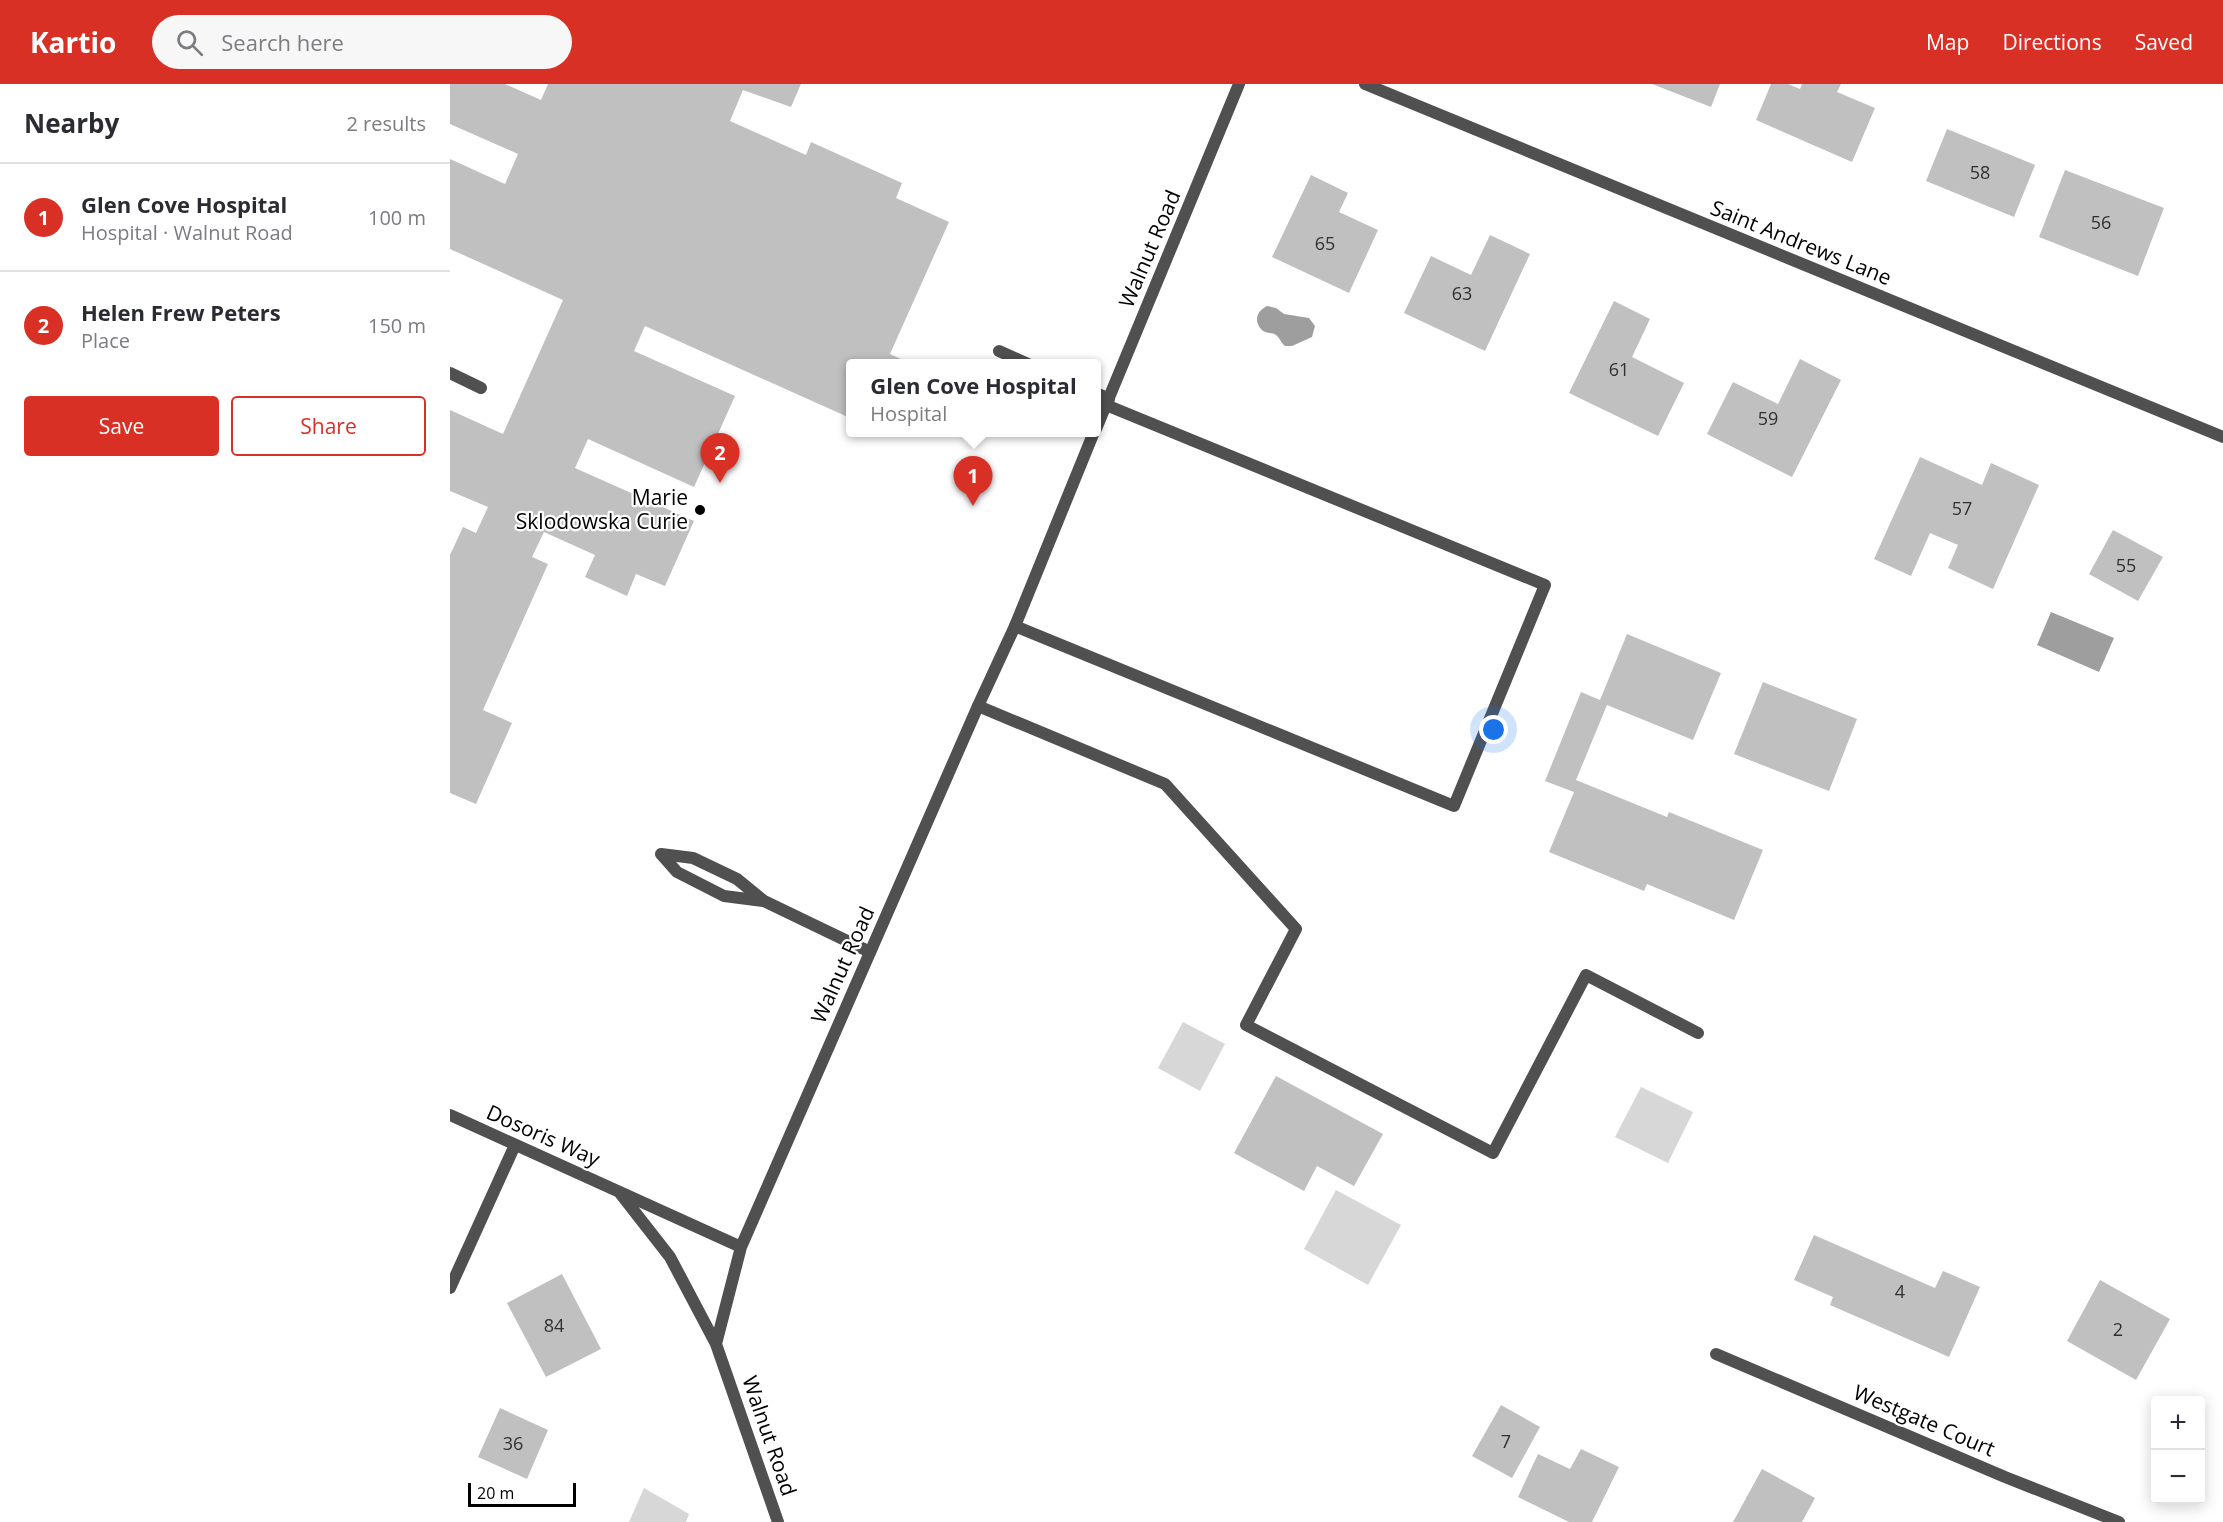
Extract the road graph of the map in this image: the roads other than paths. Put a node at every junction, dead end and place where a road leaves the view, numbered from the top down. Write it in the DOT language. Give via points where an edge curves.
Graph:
graph roads {
  1 [pos="1239,84"];
  2 [pos="1365,84"];
  3 [pos="999,351"];
  4 [pos="1018,359"];
  5 [pos="450,373"];
  6 [pos="481,388"];
  7 [pos="1101,397"];
  8 [pos="1107,402"];
  9 [pos="1101,416"];
  10 [pos="1092,437"];
  11 [pos="2223,437"];
  12 [pos="1015,626"];
  13 [pos="978,706"];
  14 [pos="764,901"];
  15 [pos="870,952"];
  16 [pos="1698,1033"];
  17 [pos="450,1114"];
  18 [pos="515,1145"];
  19 [pos="619,1192"];
  20 [pos="741,1247"];
  21 [pos="450,1288"];
  22 [pos="716,1344"];
  23 [pos="1716,1354"];
  24 [pos="778,1522"];
  25 [pos="2119,1522"];
  1 -- 8 [label="street, Walnut Road"];
  2 -- 11 [label="street, Saint Andrews Lane"];
  3 -- 4 [label="street"];
  5 -- 6 [label="street"];
  7 -- 8 [label="street"];
  8 -- 9 [label="street, Walnut Road"];
  8 -- 12 [label="street" via="1545,585 1454,806"];
  10 -- 12 [label="street, Walnut Road"];
  12 -- 13 [label="street, Walnut Road"];
  13 -- 15 [label="street, Walnut Road"];
  13 -- 16 [label="street" via="1165,784 1296,928 1245,1025 1493,1154 1586,975"];
  14 -- 14 [label="street" via="737,879 693,858 661,854 677,872 724,896"];
  14 -- 15 [label="street"];
  15 -- 20 [label="street, Walnut Road"];
  17 -- 18 [label="street, Dosoris Way"];
  18 -- 19 [label="street, Dosoris Way"];
  18 -- 21 [label="street"];
  19 -- 20 [label="street, Dosoris Way"];
  19 -- 22 [label="street, Dosoris Way" via="670,1257"];
  20 -- 22 [label="street, Walnut Road"];
  22 -- 24 [label="street, Walnut Road"];
  23 -- 25 [label="street, Westgate Court"];
}
